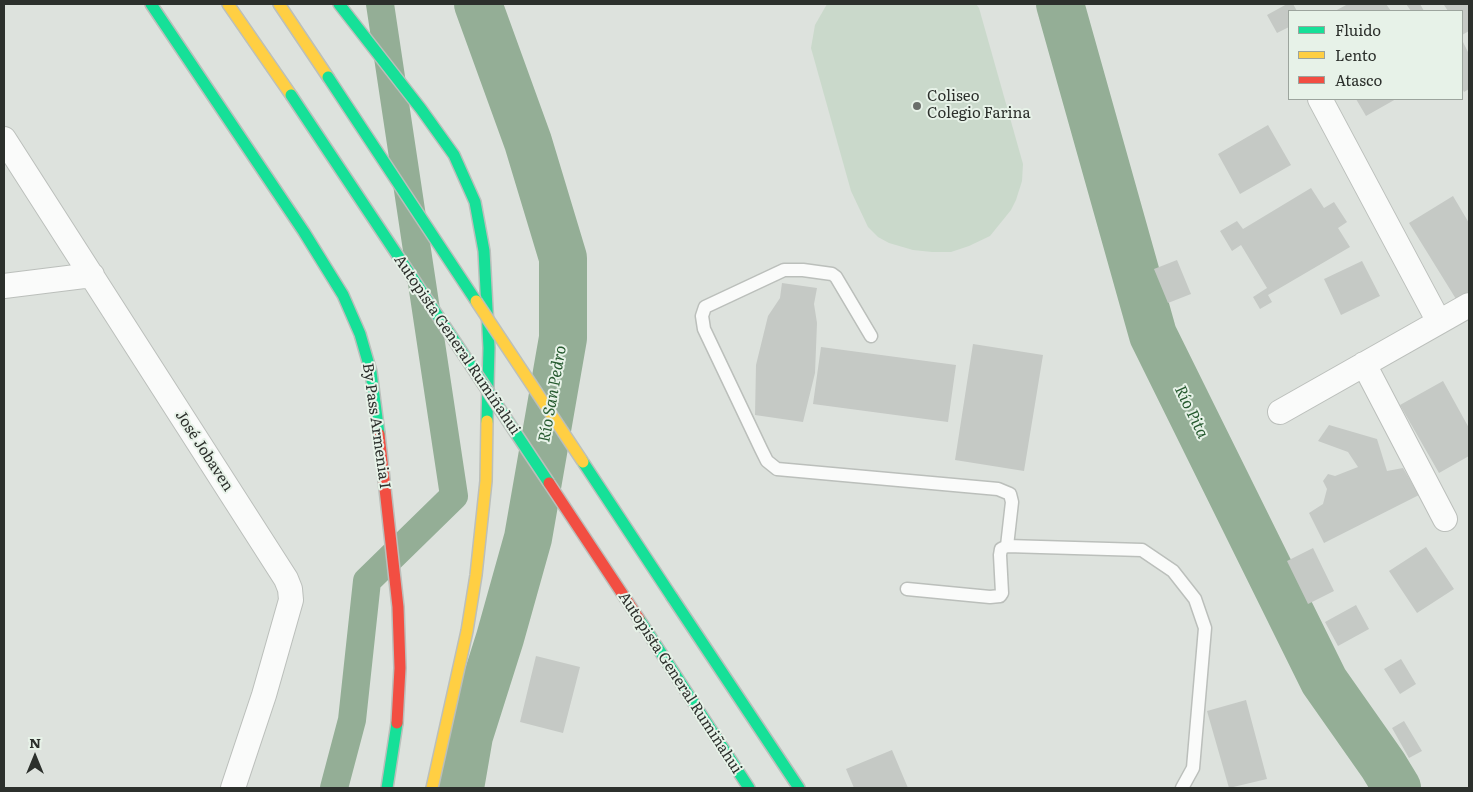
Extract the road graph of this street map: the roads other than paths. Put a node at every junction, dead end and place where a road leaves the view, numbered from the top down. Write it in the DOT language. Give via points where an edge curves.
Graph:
graph roads {
  1 [pos="150,4"];
  2 [pos="228,4"];
  3 [pos="279,4"];
  4 [pos="339,4"];
  5 [pos="1321,100"];
  6 [pos="4,139"];
  7 [pos="92,274"];
  8 [pos="4,286"];
  9 [pos="1469,305"];
  10 [pos="1440,322"];
  11 [pos="872,336"];
  12 [pos="1364,364"];
  13 [pos="1280,412"];
  14 [pos="1445,519"];
  15 [pos="1007,546"];
  16 [pos="907,589"];
  17 [pos="233,788"];
  18 [pos="387,788"];
  19 [pos="432,788"];
  20 [pos="749,788"];
  21 [pos="799,788"];
  22 [pos="1182,788"];
  1 -- 18 [label="main road, By Pass Armenia I" via="304,232 343,295 360,334 371,372 398,607 400,668 397,720"];
  2 -- 20 [label="main road, Autopista General Rumiñahui, bridge"];
  3 -- 21 [label="main road, bridge"];
  4 -- 19 [label="main road" via="454,156 475,202 484,251 489,348 486,482 467,631"];
  5 -- 10 [label="street"];
  6 -- 7 [label="street, José Jobaven"];
  7 -- 8 [label="street"];
  7 -- 17 [label="street, José Jobaven" via="290,589 291,600"];
  9 -- 10 [label="street"];
  10 -- 12 [label="street"];
  11 -- 15 [label="lane" via="836,277 803,270 784,270 705,307 702,316 704,329 761,449 767,461 777,469 998,489 1010,494 1012,502"];
  12 -- 13 [label="street"];
  12 -- 14 [label="street"];
  15 -- 16 [label="lane" via="1001,549 1000,555 1000,596"];
  15 -- 22 [label="lane" via="1142,550 1173,571 1195,599 1205,628 1193,768"];
}
